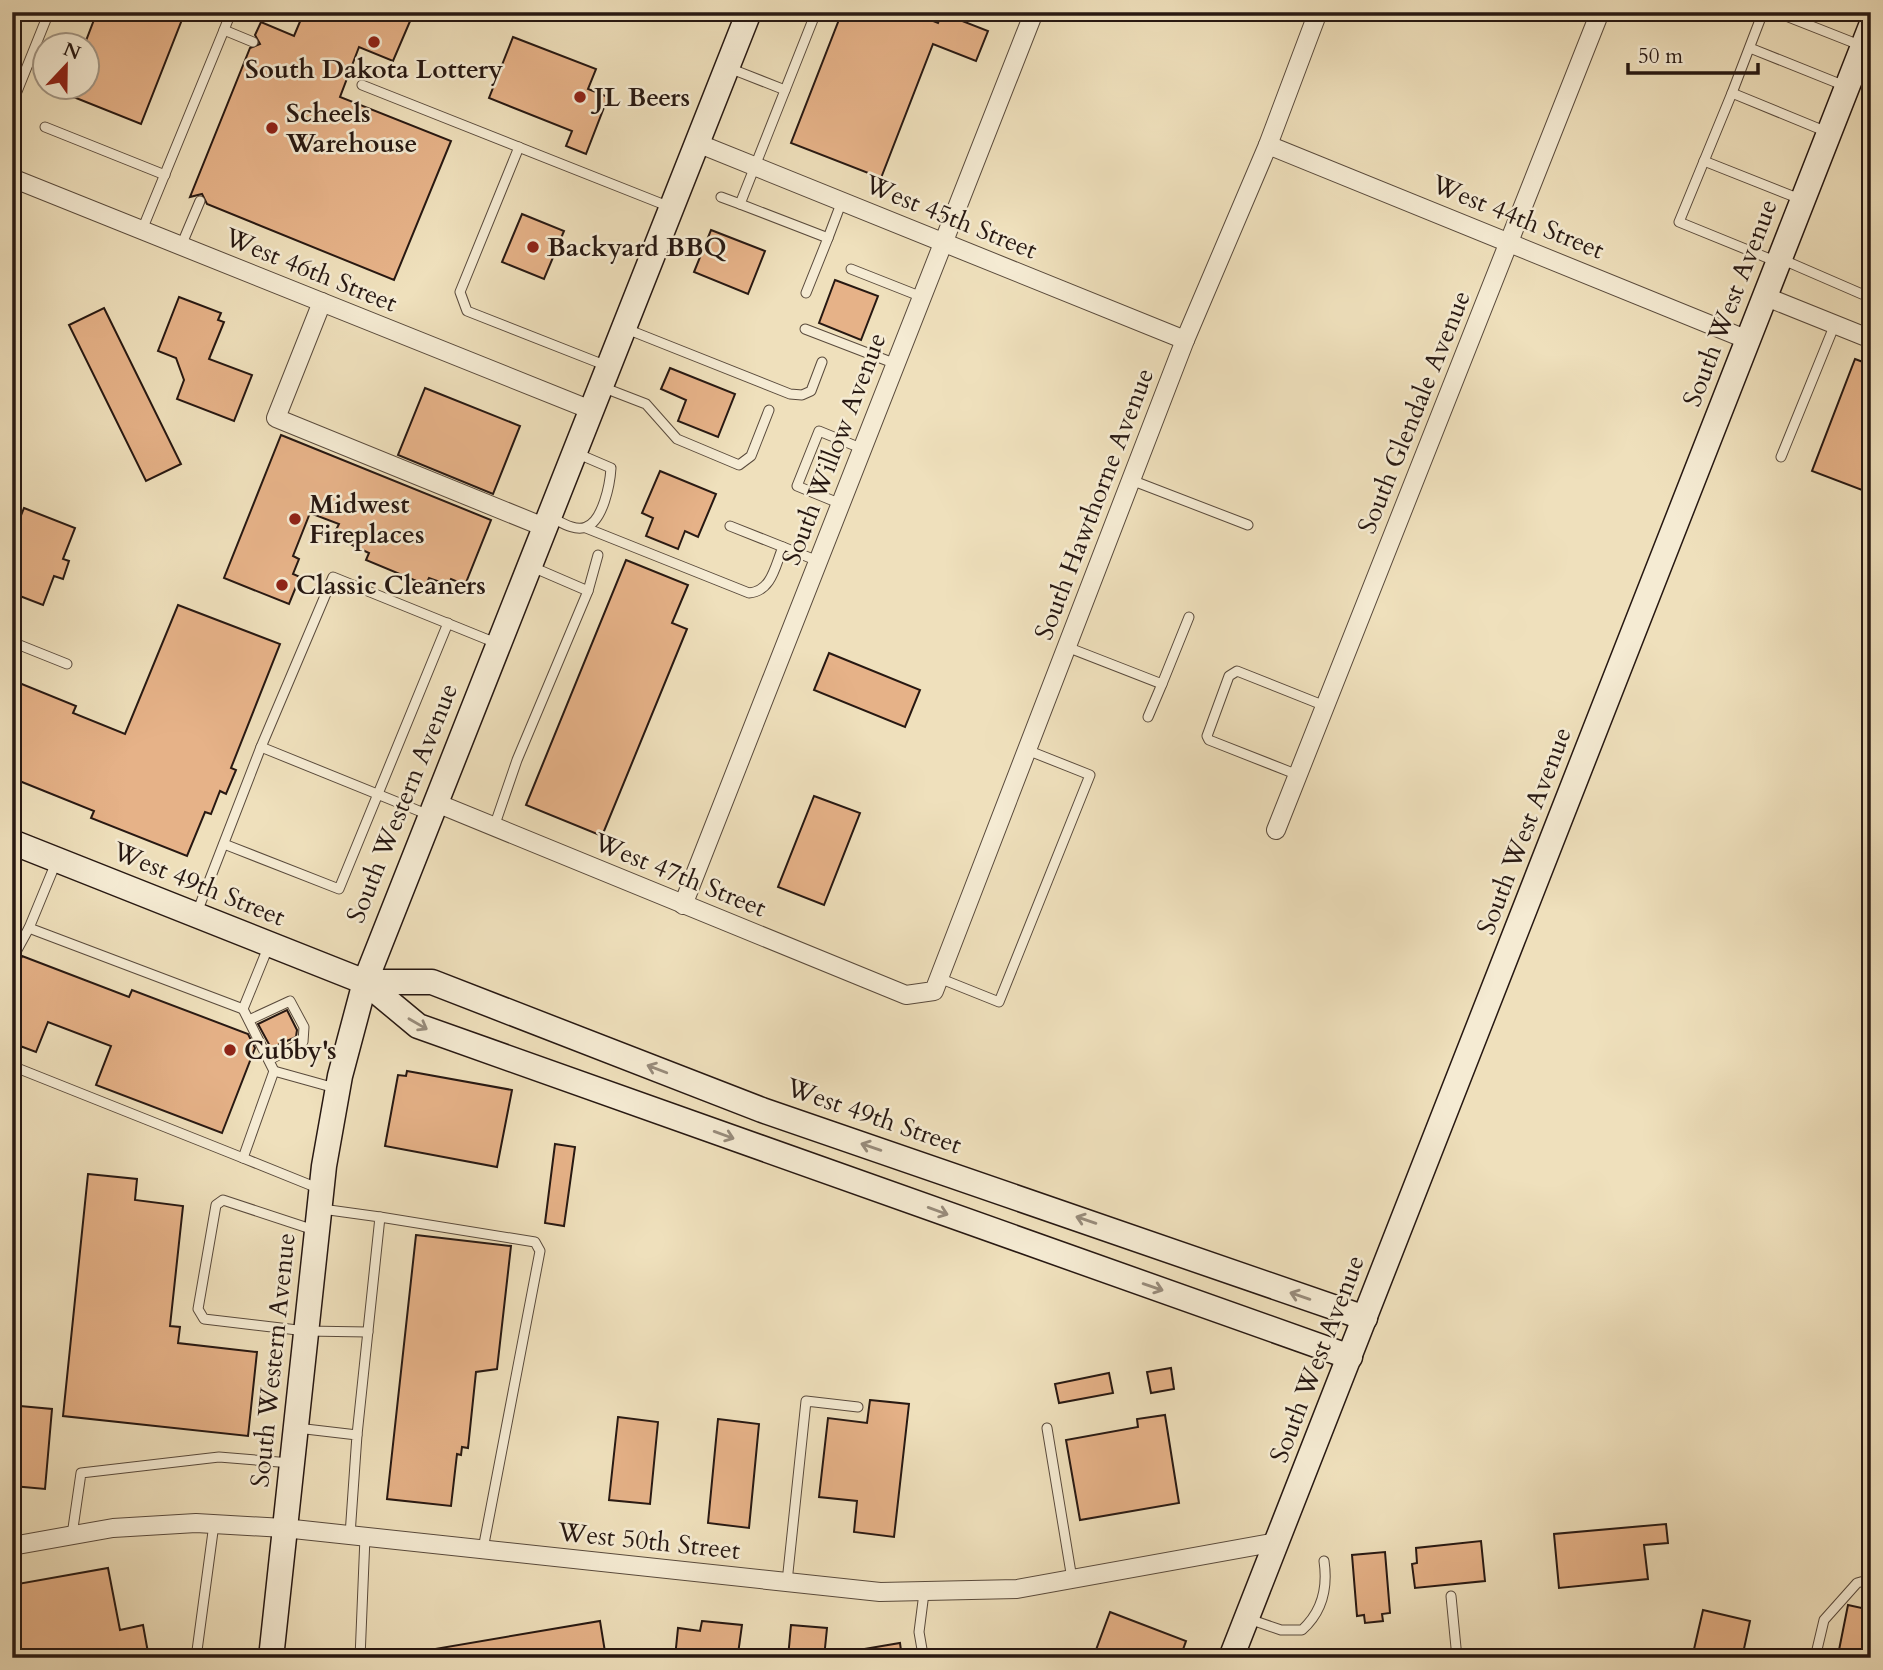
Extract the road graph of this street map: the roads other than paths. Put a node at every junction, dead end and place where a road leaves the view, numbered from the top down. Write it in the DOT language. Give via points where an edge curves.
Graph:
graph roads {
  1 [pos="48,12"];
  2 [pos="231,12"];
  3 [pos="749,12"];
  4 [pos="816,12"];
  5 [pos="1034,12"];
  6 [pos="1318,12"];
  7 [pos="1600,12"];
  8 [pos="1763,12"];
  9 [pos="1776,12"];
  10 [pos="224,30"];
  11 [pos="1867,36"];
  12 [pos="253,42"];
  13 [pos="1749,48"];
  14 [pos="727,67"];
  15 [pos="362,85"];
  16 [pos="1847,87"];
  17 [pos="785,90"];
  18 [pos="1732,93"];
  19 [pos="12,104"];
  20 [pos="45,127"];
  21 [pos="1829,133"];
  22 [pos="697,143"];
  23 [pos="1268,145"];
  24 [pos="519,147"];
  25 [pos="1704,161"];
  26 [pos="755,166"];
  27 [pos="165,175"];
  28 [pos="12,178"];
  29 [pos="721,197"];
  30 [pos="1802,200"];
  31 [pos="200,201"];
  32 [pos="842,201"];
  33 [pos="740,204"];
  34 [pos="670,207"];
  35 [pos="142,230"];
  36 [pos="828,238"];
  37 [pos="944,242"];
  38 [pos="1509,242"];
  39 [pos="181,246"];
  40 [pos="1779,260"];
  41 [pos="851,269"];
  42 [pos="806,293"];
  43 [pos="1764,296"];
  44 [pos="922,297"];
  45 [pos="1871,298"];
  46 [pos="322,302"];
  47 [pos="1835,324"];
  48 [pos="623,328"];
  49 [pos="805,330"];
  50 [pos="1871,339"];
  51 [pos="1185,340"];
  52 [pos="1748,340"];
  53 [pos="822,362"];
  54 [pos="896,364"];
  55 [pos="604,376"];
  56 [pos="591,410"];
  57 [pos="769,410"];
  58 [pos="863,449"];
  59 [pos="574,452"];
  60 [pos="1781,457"];
  61 [pos="1131,480"];
  62 [pos="841,504"];
  63 [pos="546,522"];
  64 [pos="1248,525"];
  65 [pos="730,526"];
  66 [pos="586,527"];
  67 [pos="783,547"];
  68 [pos="598,555"];
  69 [pos="818,561"];
  70 [pos="529,566"];
  71 [pos="588,591"];
  72 [pos="1189,617"];
  73 [pos="448,623"];
  74 [pos="12,642"];
  75 [pos="498,644"];
  76 [pos="1067,647"];
  77 [pos="67,664"];
  78 [pos="1162,684"];
  79 [pos="1325,706"];
  80 [pos="1148,717"];
  81 [pos="261,747"];
  82 [pos="1027,750"];
  83 [pos="1298,775"];
  84 [pos="377,793"];
  85 [pos="432,809"];
  86 [pos="494,827"];
  87 [pos="1276,830"];
  88 [pos="12,842"];
  89 [pos="224,844"];
  90 [pos="57,860"];
  91 [pos="683,905"];
  92 [pos="196,915"];
  93 [pos="29,928"];
  94 [pos="269,944"];
  95 [pos="12,959"];
  96 [pos="939,978"];
  97 [pos="365,982"];
  98 [pos="243,1009"];
  99 [pos="249,1020"];
  100 [pos="269,1060"];
  101 [pos="12,1066"];
  102 [pos="274,1071"];
  103 [pos="338,1089"];
  104 [pos="243,1158"];
  105 [pos="319,1209"];
  106 [pos="380,1217"];
  107 [pos="1365,1318"];
  108 [pos="306,1331"];
  109 [pos="368,1332"];
  110 [pos="1350,1357"];
  111 [pos="858,1407"];
  112 [pos="295,1428"];
  113 [pos="1046,1428"];
  114 [pos="357,1435"];
  115 [pos="291,1463"];
  116 [pos="214,1524"];
  117 [pos="284,1528"];
  118 [pos="72,1535"];
  119 [pos="358,1536"];
  120 [pos="1277,1542"];
  121 [pos="12,1546"];
  122 [pos="483,1549"];
  123 [pos="1324,1561"];
  124 [pos="1072,1579"];
  125 [pos="1871,1579"];
  126 [pos="787,1582"];
  127 [pos="924,1592"];
  128 [pos="1451,1596"];
  129 [pos="1247,1619"];
  130 [pos="196,1658"];
  131 [pos="271,1658"];
  132 [pos="360,1658"];
  133 [pos="988,1658"];
  134 [pos="1231,1658"];
  135 [pos="1457,1658"];
  136 [pos="1815,1658"];
  1 -- 19 [label="lane"];
  2 -- 10 [label="lane"];
  3 -- 14 [label="street, South Western Avenue"];
  4 -- 17 [label="lane"];
  5 -- 37 [label="street, South Willow Avenue"];
  6 -- 23 [label="street, South Hawthorne Avenue"];
  7 -- 38 [label="street, South Glendale Avenue"];
  8 -- 13 [label="lane"];
  9 -- 11 [label="lane"];
  10 -- 12 [label="lane"];
  10 -- 27 [label="lane"];
  11 -- 16 [label="street, South West Avenue"];
  13 -- 16 [label="lane"];
  13 -- 18 [label="lane"];
  14 -- 17 [label="lane"];
  14 -- 22 [label="street, South Western Avenue"];
  15 -- 24 [label="lane"];
  16 -- 21 [label="street, South West Avenue"];
  17 -- 26 [label="lane"];
  18 -- 21 [label="lane"];
  18 -- 25 [label="lane"];
  20 -- 27 [label="lane"];
  21 -- 30 [label="street, South West Avenue"];
  22 -- 26 [label="street, West 45th Street"];
  22 -- 34 [label="street, South Western Avenue"];
  23 -- 38 [label="street, West 44th Street"];
  23 -- 51 [label="street, South Hawthorne Avenue"];
  24 -- 34 [label="lane"];
  24 -- 55 [label="lane" via="460,292 461,302 467,311"];
  25 -- 30 [label="lane"];
  25 -- 40 [label="lane" via="1679,222"];
  26 -- 32 [label="street, West 45th Street"];
  26 -- 33 [label="lane"];
  27 -- 35 [label="lane"];
  28 -- 35 [label="street, West 46th Street"];
  29 -- 33 [label="lane"];
  30 -- 40 [label="street, South West Avenue"];
  31 -- 39 [label="lane"];
  32 -- 36 [label="lane"];
  32 -- 37 [label="street, West 45th Street"];
  33 -- 36 [label="lane"];
  34 -- 48 [label="street, South Western Avenue"];
  35 -- 39 [label="street, West 46th Street"];
  36 -- 42 [label="lane"];
  37 -- 44 [label="street, South Willow Avenue"];
  37 -- 51 [label="street, West 45th Street"];
  38 -- 52 [label="street, West 44th Street"];
  38 -- 79 [label="street, South Glendale Avenue"];
  39 -- 46 [label="street, West 46th Street"];
  40 -- 43 [label="street, South West Avenue"];
  40 -- 45 [label="lane"];
  41 -- 44 [label="lane"];
  43 -- 47 [label="street"];
  43 -- 52 [label="street, South West Avenue"];
  44 -- 54 [label="street, South Willow Avenue"];
  46 -- 56 [label="street, West 46th Street"];
  46 -- 63 [label="street" via="276,418"];
  47 -- 50 [label="street"];
  47 -- 60 [label="lane"];
  48 -- 53 [label="lane" via="790,394 811,391"];
  48 -- 55 [label="street, South Western Avenue"];
  49 -- 54 [label="lane"];
  51 -- 61 [label="street, South Hawthorne Avenue"];
  52 -- 107 [label="street, South West Avenue"];
  54 -- 58 [label="street, South Willow Avenue"];
  55 -- 56 [label="street, South Western Avenue"];
  55 -- 57 [label="lane" via="646,404 677,439 739,464 751,456"];
  56 -- 59 [label="street, South Western Avenue"];
  58 -- 62 [label="street, South Willow Avenue"];
  58 -- 62 [label="lane" via="819,431 797,486"];
  59 -- 63 [label="street, South Western Avenue"];
  59 -- 66 [label="lane" via="611,468 595,520"];
  61 -- 64 [label="lane"];
  61 -- 76 [label="street, South Hawthorne Avenue"];
  62 -- 69 [label="street, South Willow Avenue"];
  63 -- 66 [label="lane"];
  63 -- 70 [label="street, South Western Avenue"];
  65 -- 67 [label="lane"];
  66 -- 67 [label="lane" via="749,593 760,592 767,585"];
  67 -- 69 [label="lane"];
  68 -- 71 [label="lane"];
  69 -- 91 [label="street, South Willow Avenue"];
  70 -- 71 [label="lane"];
  70 -- 75 [label="street, South Western Avenue"];
  71 -- 86 [label="lane"];
  72 -- 78 [label="lane"];
  73 -- 75 [label="lane"];
  73 -- 81 [label="lane" via="333,577"];
  73 -- 84 [label="lane"];
  74 -- 77 [label="lane"];
  75 -- 85 [label="street, South Western Avenue"];
  76 -- 78 [label="lane"];
  76 -- 82 [label="street, South Hawthorne Avenue"];
  78 -- 80 [label="lane"];
  79 -- 83 [label="street, South Glendale Avenue"];
  79 -- 83 [label="lane" via="1237,671 1229,676 1209,740"];
  81 -- 84 [label="lane"];
  81 -- 89 [label="lane"];
  82 -- 96 [label="street, South Hawthorne Avenue"];
  82 -- 96 [label="lane" via="1090,775 999,1002"];
  83 -- 87 [label="street, South Glendale Avenue"];
  84 -- 85 [label="lane"];
  84 -- 89 [label="lane" via="339,889"];
  85 -- 86 [label="street, West 47th Street"];
  85 -- 97 [label="street, South Western Avenue"];
  86 -- 91 [label="street, West 47th Street"];
  88 -- 90 [label="street, West 49th Street"];
  89 -- 92 [label="lane"];
  90 -- 92 [label="street, West 49th Street"];
  90 -- 93 [label="lane"];
  91 -- 96 [label="street, West 47th Street" via="906,995 934,991"];
  92 -- 94 [label="street, West 49th Street"];
  93 -- 95 [label="lane"];
  93 -- 98 [label="lane"];
  94 -- 97 [label="street, West 49th Street"];
  94 -- 98 [label="lane"];
  97 -- 103 [label="street, South Western Avenue"];
  107 -- 97 [label="street, West 49th Street, one-way" via="762,1110 432,982"];
  97 -- 110 [label="street, West 49th Street, one-way" via="418,1026"];
  98 -- 99 [label="lane"];
  99 -- 100 [label="lane"];
  99 -- 100 [label="lane" via="290,1001 303,1027 303,1042 288,1045"];
  100 -- 102 [label="lane"];
  101 -- 104 [label="lane"];
  102 -- 103 [label="lane"];
  102 -- 104 [label="lane"];
  103 -- 105 [label="street, South Western Avenue"];
  104 -- 105 [label="lane"];
  105 -- 106 [label="lane"];
  105 -- 108 [label="street, South Western Avenue"];
  105 -- 108 [label="lane" via="223,1200 216,1205 198,1309 204,1319"];
  106 -- 109 [label="lane"];
  106 -- 122 [label="lane" via="535,1242 540,1251"];
  107 -- 110 [label="street, South West Avenue"];
  108 -- 109 [label="lane"];
  108 -- 112 [label="street, South Western Avenue"];
  109 -- 114 [label="lane"];
  110 -- 120 [label="street, South West Avenue"];
  111 -- 126 [label="lane" via="806,1401"];
  112 -- 114 [label="lane"];
  112 -- 115 [label="street, South Western Avenue"];
  113 -- 124 [label="lane"];
  114 -- 119 [label="lane"];
  115 -- 117 [label="street, South Western Avenue"];
  115 -- 118 [label="lane" via="219,1457 81,1473"];
  116 -- 117 [label="street, West 50th Street"];
  116 -- 118 [label="street, West 50th Street" via="113,1528"];
  116 -- 130 [label="lane"];
  117 -- 119 [label="street, West 50th Street"];
  117 -- 131 [label="street, South Western Avenue"];
  118 -- 121 [label="street, West 50th Street"];
  119 -- 122 [label="street, West 50th Street"];
  119 -- 132 [label="lane"];
  120 -- 124 [label="street, West 50th Street"];
  120 -- 129 [label="street, South West Avenue"];
  122 -- 126 [label="street, West 50th Street"];
  123 -- 129 [label="lane" via="1326,1576 1318,1616 1302,1630 1282,1630"];
  124 -- 127 [label="street, West 50th Street" via="1017,1590"];
  125 -- 136 [label="lane" via="1857,1583 1824,1620"];
  126 -- 127 [label="street, West 50th Street"];
  127 -- 133 [label="lane" via="919,1632 923,1655"];
  128 -- 135 [label="lane"];
  129 -- 134 [label="street, South West Avenue"];
}
